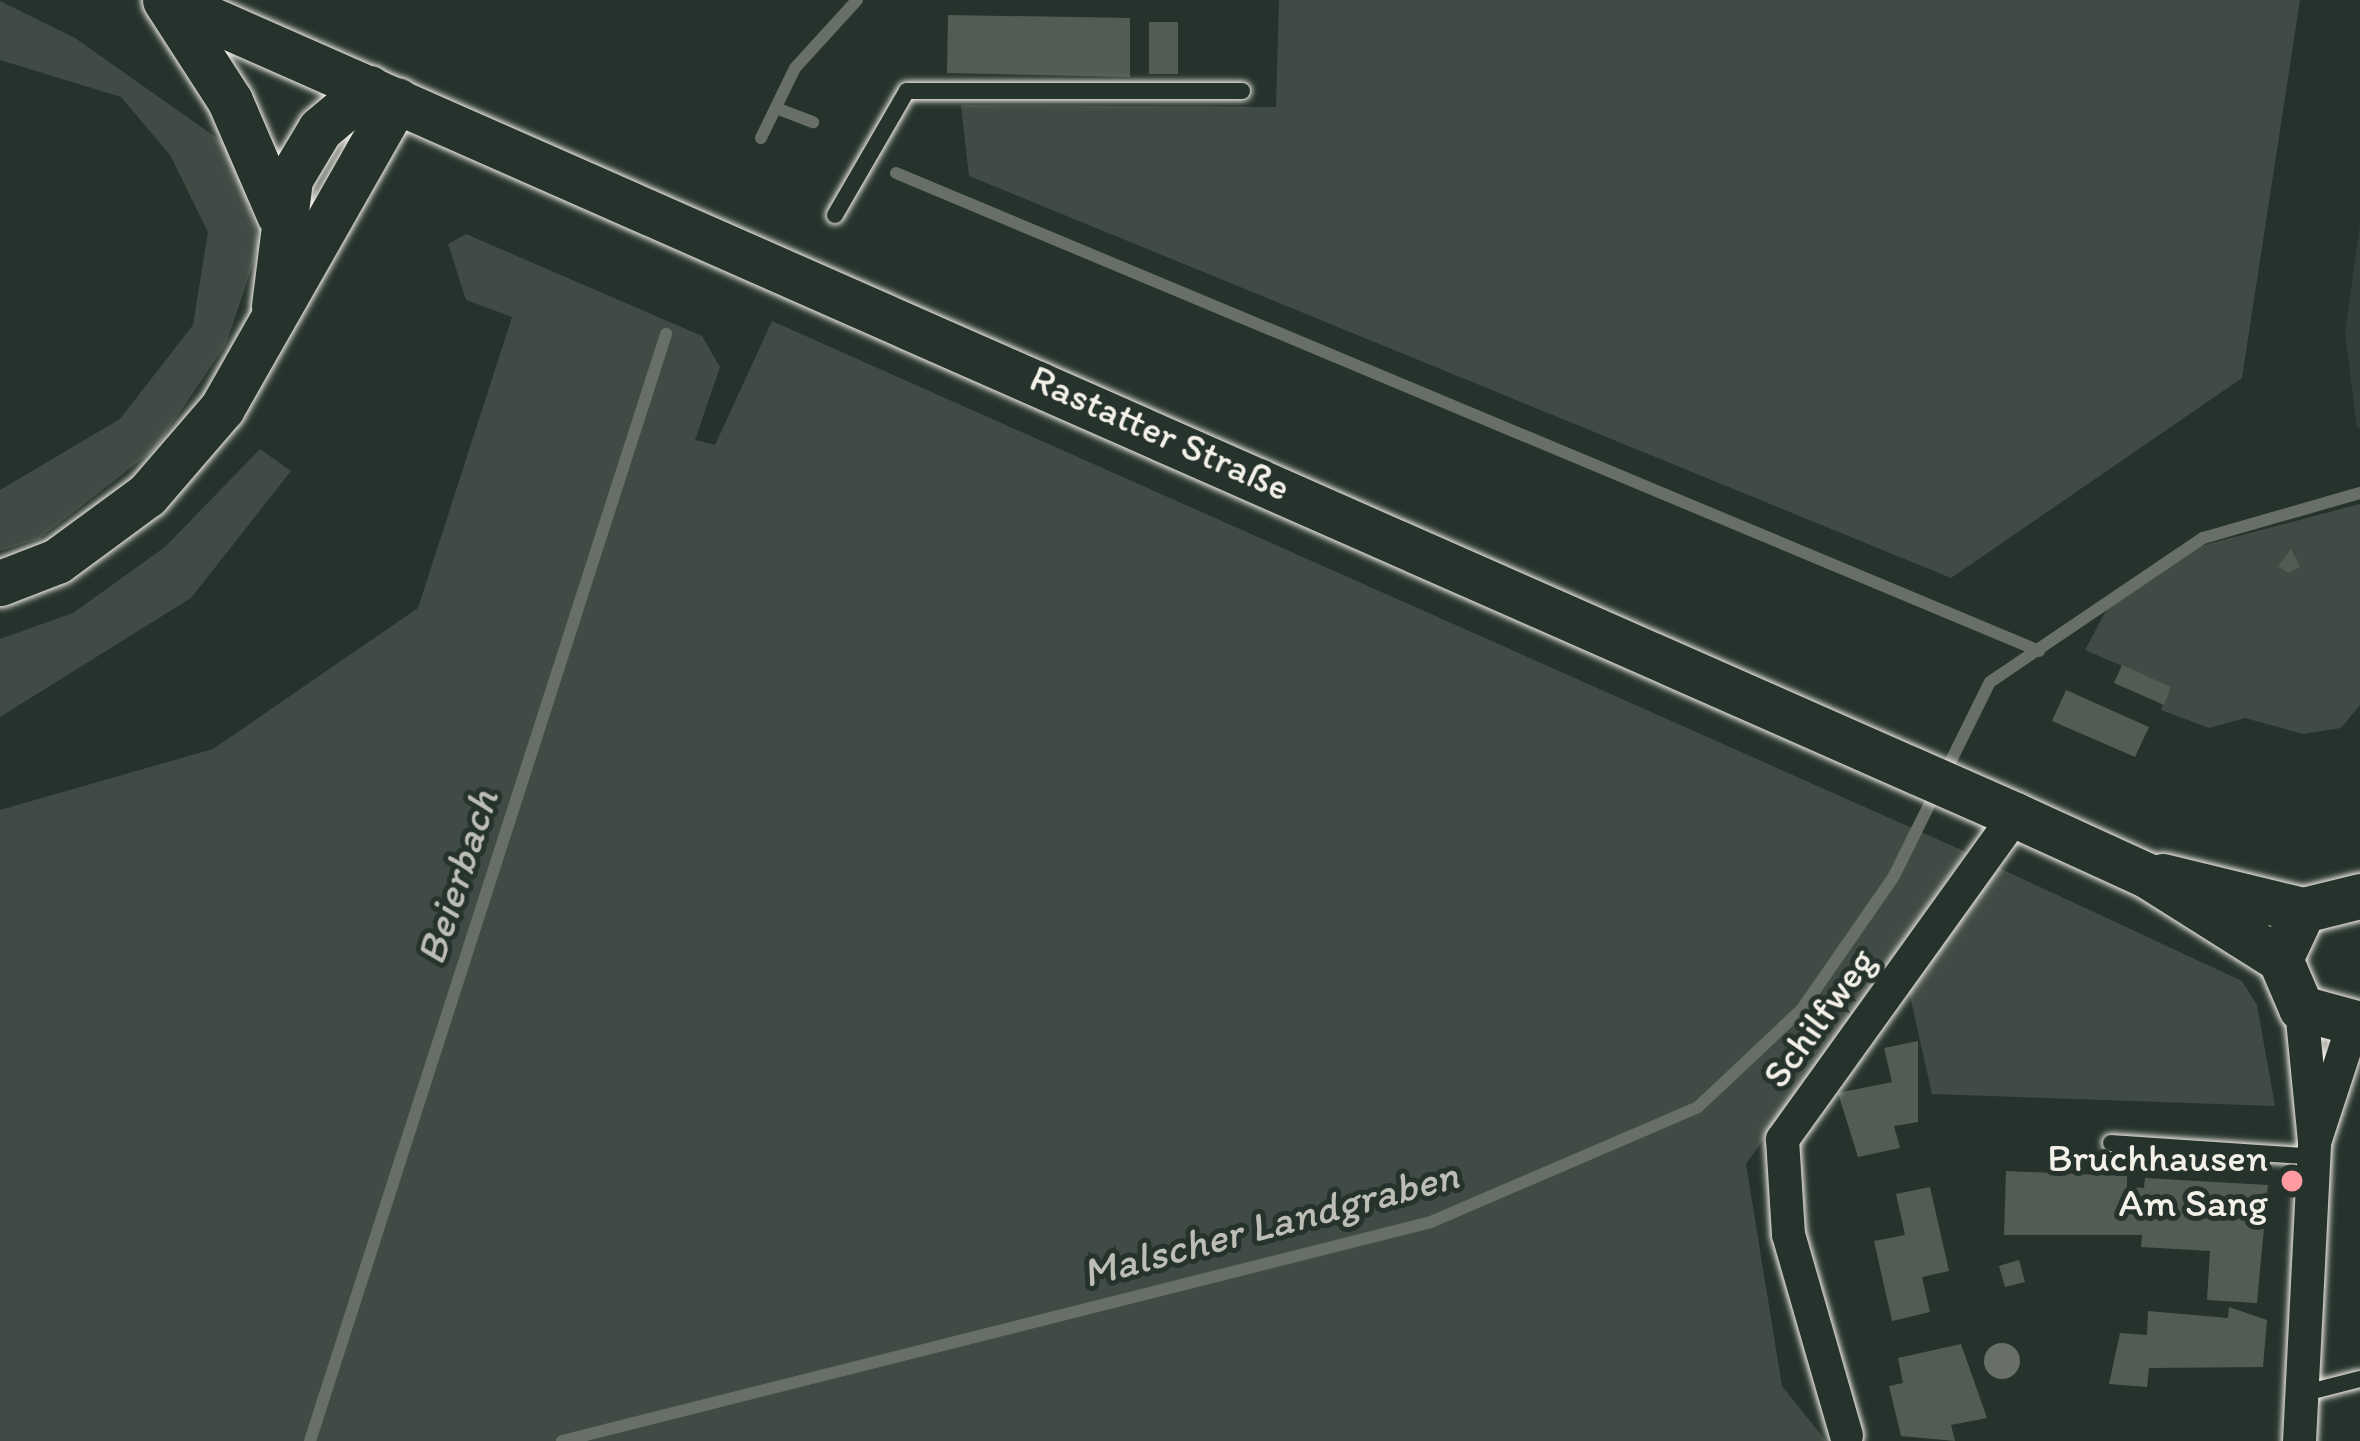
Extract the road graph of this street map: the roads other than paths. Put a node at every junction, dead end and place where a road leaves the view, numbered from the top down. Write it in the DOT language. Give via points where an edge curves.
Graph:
graph roads {
  1 [pos="166,0"];
  2 [pos="1242,91"];
  3 [pos="383,94"];
  4 [pos="279,214"];
  5 [pos="836,215"];
  6 [pos="273,315"];
  7 [pos="0,583"];
  8 [pos="2015,815"];
  9 [pos="2148,876"];
  10 [pos="2359,893"];
  11 [pos="2303,910"];
  12 [pos="2280,959"];
  13 [pos="2301,1009"];
  14 [pos="2356,1025"];
  15 [pos="2111,1143"];
  16 [pos="2314,1149"];
  17 [pos="2360,1379"];
  18 [pos="2301,1394"];
  19 [pos="1846,1436"];
  20 [pos="2299,1441"];
  1 -- 3 [label="street, Rastatter Straße"];
  1 -- 4 [label="street" via="230,101"];
  2 -- 5 [label="lane" via="907,91"];
  3 -- 4 [label="street" via="320,129"];
  3 -- 6 [label="street"];
  3 -- 8 [label="street, Rastatter Straße"];
  4 -- 6 [label="street"];
  6 -- 7 [label="street" via="222,408 147,495 58,561"];
  8 -- 9 [label="street, Rastatter Straße"];
  8 -- 19 [label="street, Schilfweg" via="1783,1139 1788,1234"];
  9 -- 11 [label="street, Rastatter Straße"];
  9 -- 12 [label="street, Rastatter Straße"];
  10 -- 11 [label="street"];
  11 -- 12 [label="street"];
  12 -- 13 [label="street"];
  13 -- 14 [label="street"];
  13 -- 16 [label="street"];
  14 -- 16 [label="street"];
  15 -- 16 [label="lane"];
  16 -- 18 [label="street"];
  17 -- 18 [label="lane"];
  18 -- 20 [label="street"];
}
